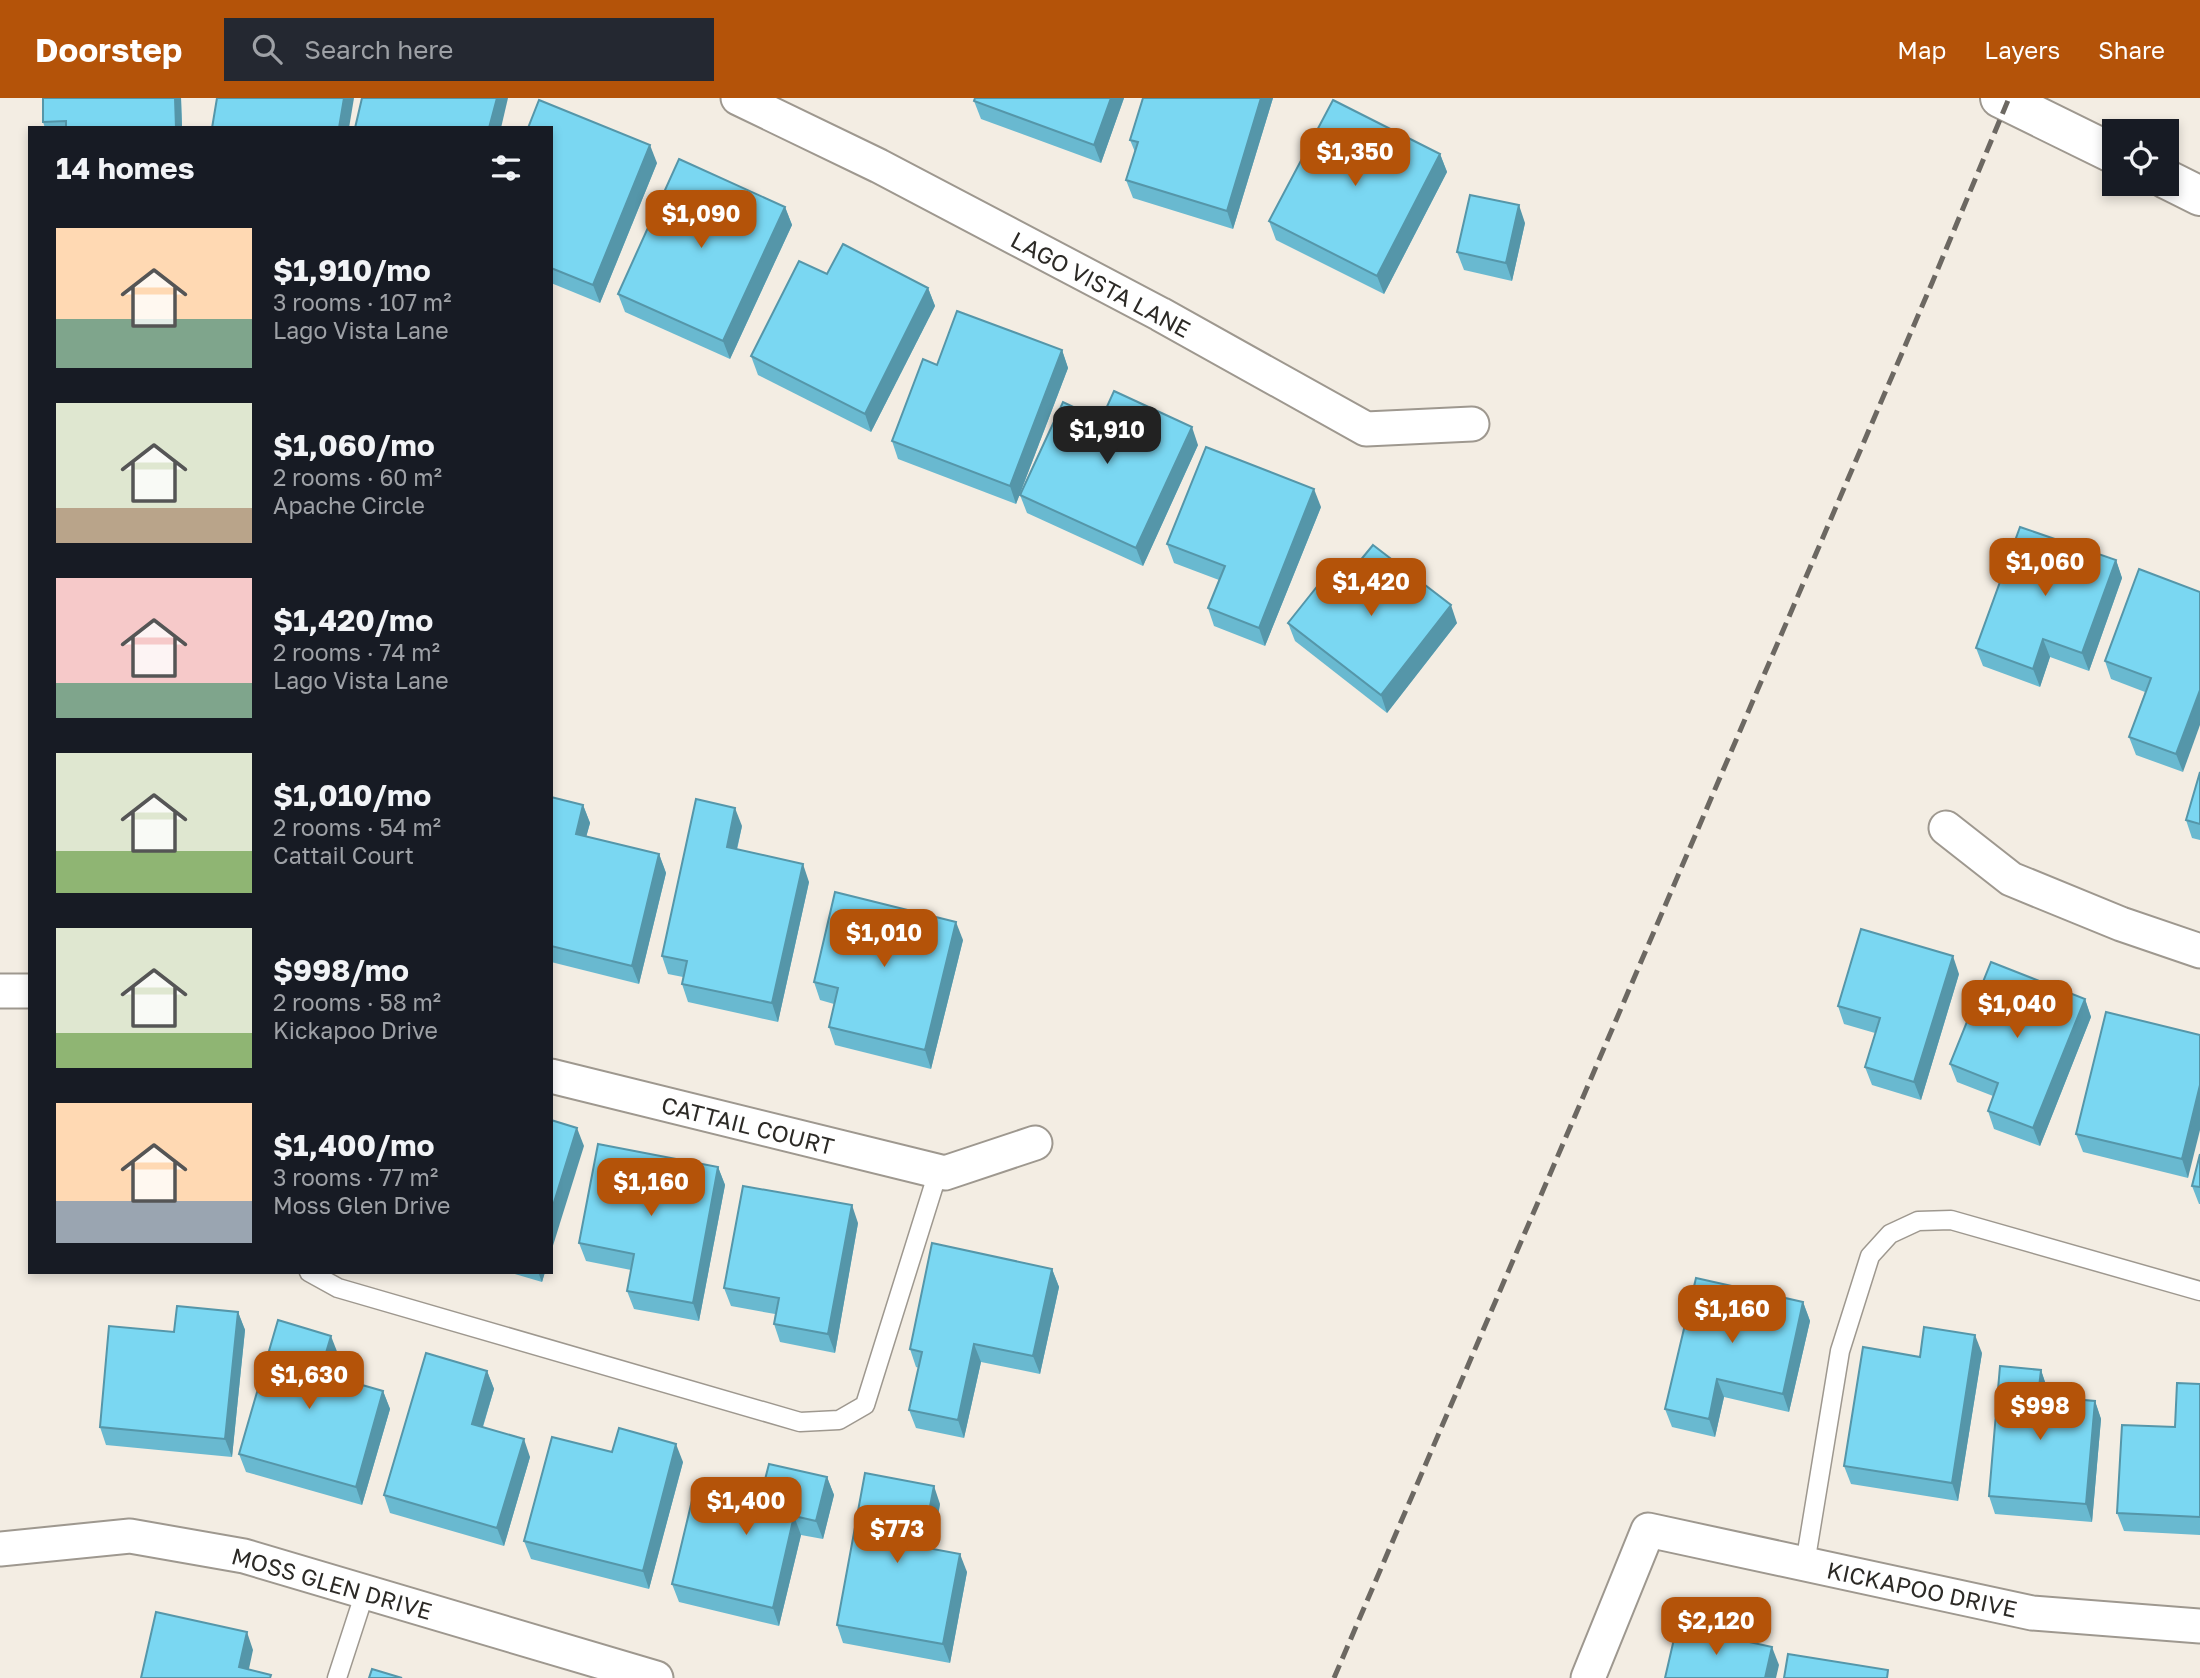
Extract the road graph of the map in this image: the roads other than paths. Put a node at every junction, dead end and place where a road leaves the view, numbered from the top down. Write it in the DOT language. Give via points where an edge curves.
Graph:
graph roads {
  1 [pos="738,98"];
  2 [pos="2000,98"];
  3 [pos="2102,148"];
  4 [pos="2179,186"];
  5 [pos="2200,196"];
  6 [pos="1472,424"];
  7 [pos="1945,828"];
  8 [pos="2200,951"];
  9 [pos="0,990"];
  10 [pos="28,990"];
  11 [pos="553,1076"];
  12 [pos="1035,1143"];
  13 [pos="942,1172"];
  14 [pos="313,1274"];
  15 [pos="2200,1291"];
  16 [pos="0,1549"];
  17 [pos="1805,1564"];
  18 [pos="365,1592"];
  19 [pos="2200,1626"];
  20 [pos="337,1678"];
  21 [pos="656,1678"];
  22 [pos="1588,1678"];
  1 -- 6 [label="street, LAGO VISTA LANE" via="1111,288 1366,429"];
  2 -- 3 [label="main road"];
  4 -- 5 [label="main road"];
  7 -- 8 [label="street" via="2011,879"];
  9 -- 10 [label="street"];
  11 -- 13 [label="street, CATTAIL COURT"];
  12 -- 13 [label="street"];
  13 -- 14 [label="lane" via="865,1405 839,1420 800,1422 338,1288"];
  15 -- 17 [label="lane" via="1951,1220 1918,1221 1890,1234 1870,1256 1840,1352"];
  16 -- 18 [label="street, MOSS GLEN DRIVE" via="131,1536 244,1556"];
  17 -- 19 [label="street, KICKAPOO DRIVE" via="2032,1613"];
  17 -- 22 [label="street, KICKAPOO DRIVE" via="1647,1530"];
  18 -- 20 [label="lane"];
  18 -- 21 [label="street, MOSS GLEN DRIVE"];
}
